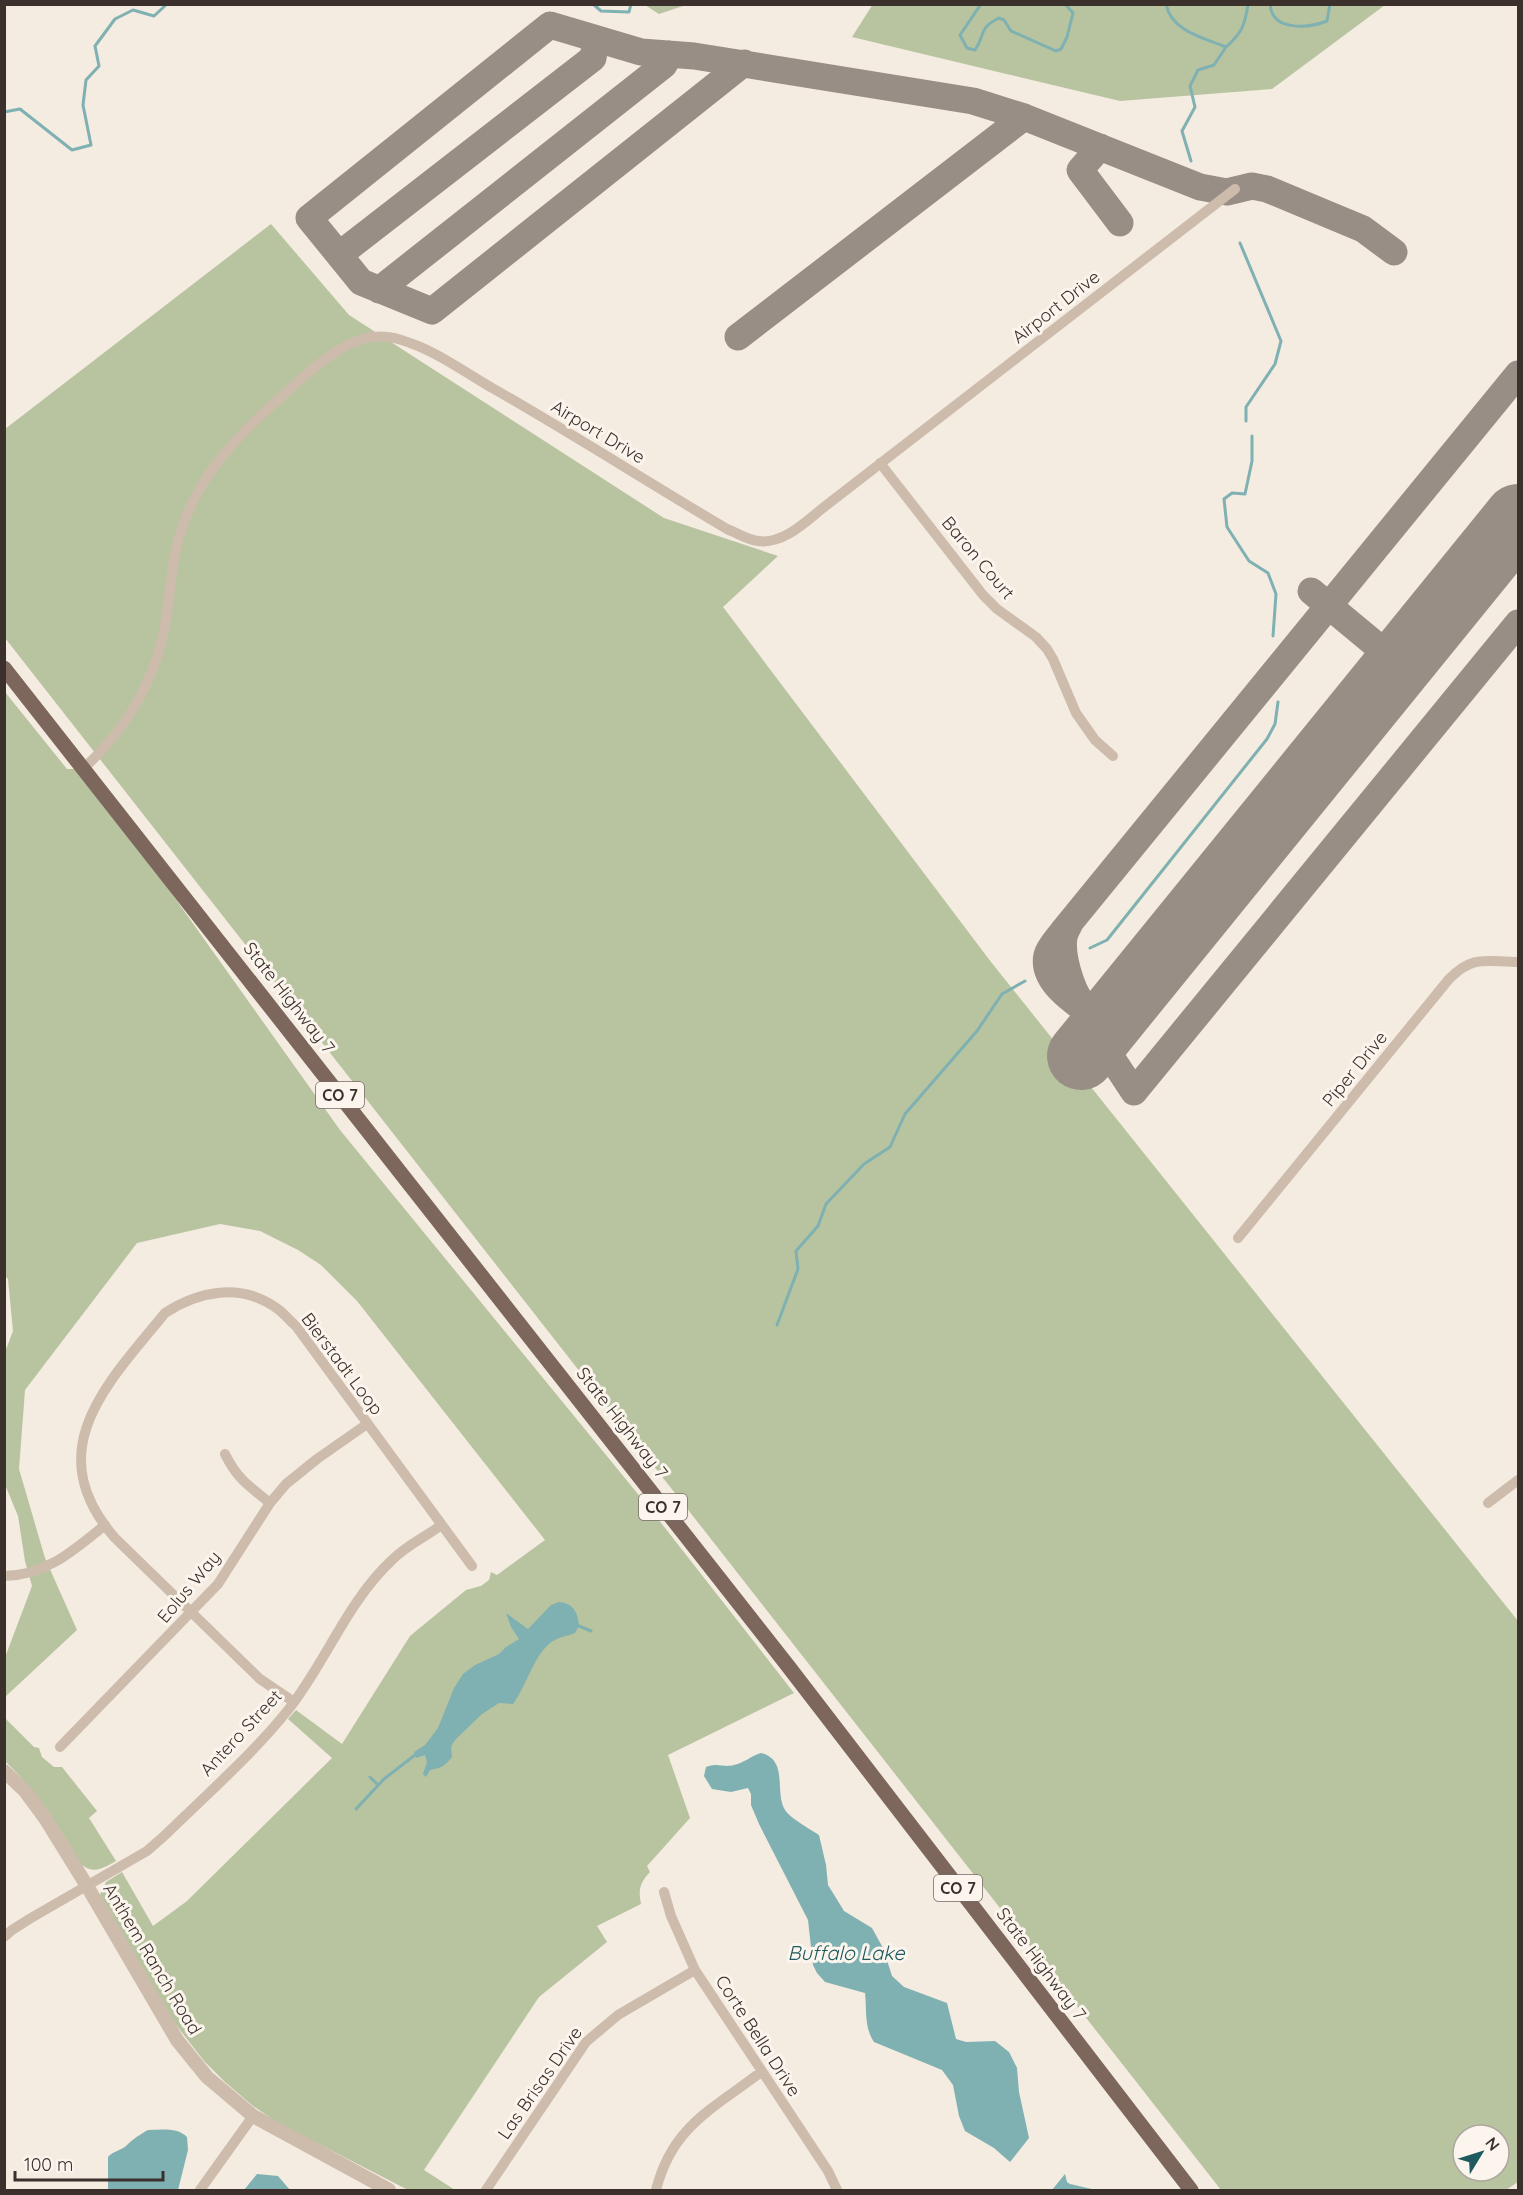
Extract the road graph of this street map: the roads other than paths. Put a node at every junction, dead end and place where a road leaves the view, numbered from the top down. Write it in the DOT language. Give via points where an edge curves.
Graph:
graph roads {
  1 [pos="1234,189"];
  2 [pos="880,463"];
  3 [pos="4,668"];
  4 [pos="1113,756"];
  5 [pos="83,769"];
  6 [pos="1518,962"];
  7 [pos="1238,1238"];
  8 [pos="367,1424"];
  9 [pos="225,1454"];
  10 [pos="1518,1480"];
  11 [pos="270,1503"];
  12 [pos="1488,1503"];
  13 [pos="105,1525"];
  14 [pos="440,1526"];
  15 [pos="472,1566"];
  16 [pos="4,1576"];
  17 [pos="192,1613"];
  18 [pos="294,1702"];
  19 [pos="60,1747"];
  20 [pos="4,1771"];
  21 [pos="87,1886"];
  22 [pos="664,1892"];
  23 [pos="7,1930"];
  24 [pos="695,1970"];
  25 [pos="761,2072"];
  26 [pos="253,2116"];
  27 [pos="200,2190"];
  28 [pos="389,2190"];
  29 [pos="486,2190"];
  30 [pos="656,2190"];
  31 [pos="837,2190"];
  32 [pos="1191,2190"];
  1 -- 2 [label="street, Airport Drive"];
  2 -- 4 [label="street, Baron Court" via="983,595 1047,649 1076,712 1095,740"];
  2 -- 5 [label="street, Airport Drive" via="787,535 758,541 727,529 418,346 394,337 370,337 351,344 286,392 232,444 207,475 180,534 162,636 150,674 118,733"];
  3 -- 5 [label="main road, CO 7"];
  5 -- 32 [label="main road, State Highway 7 / CO 7" via="781,1656"];
  6 -- 7 [label="street, Piper Drive" via="1476,962 1465,965 1449,979"];
  8 -- 11 [label="street, Eolus Way" via="303,1470"];
  8 -- 13 [label="street, Bierstadt Loop" via="296,1326 276,1308 254,1297 220,1291 181,1303 165,1313 106,1387 89,1419 82,1466 88,1495"];
  8 -- 14 [label="street, Bierstadt Loop"];
  9 -- 11 [label="street" via="240,1479"];
  10 -- 12 [label="street"];
  11 -- 17 [label="street, Eolus Way" via="218,1584"];
  13 -- 16 [label="street" via="54,1564 31,1574"];
  13 -- 17 [label="street, Bierstadt Loop"];
  14 -- 15 [label="street, Bierstadt Loop"];
  14 -- 18 [label="street, Antero Street" via="378,1573"];
  17 -- 18 [label="street, Bierstadt Loop" via="260,1679"];
  17 -- 19 [label="street, Eolus Way"];
  18 -- 21 [label="street, Antero Street" via="164,1837"];
  20 -- 21 [label="street, Anthem Ranch Road" via="45,1818"];
  21 -- 23 [label="street, Antero Street"];
  21 -- 26 [label="street, Anthem Ranch Road" via="177,2040 207,2077"];
  22 -- 24 [label="street, Corte Bella Drive"];
  24 -- 25 [label="street, Corte Bella Drive"];
  24 -- 29 [label="street, Las Brisas Drive" via="618,2015 586,2042"];
  25 -- 30 [label="street" via="687,2129 670,2154"];
  25 -- 31 [label="street, Corte Bella Drive"];
  26 -- 27 [label="street"];
  26 -- 28 [label="street, Anthem Ranch Road"];
}
